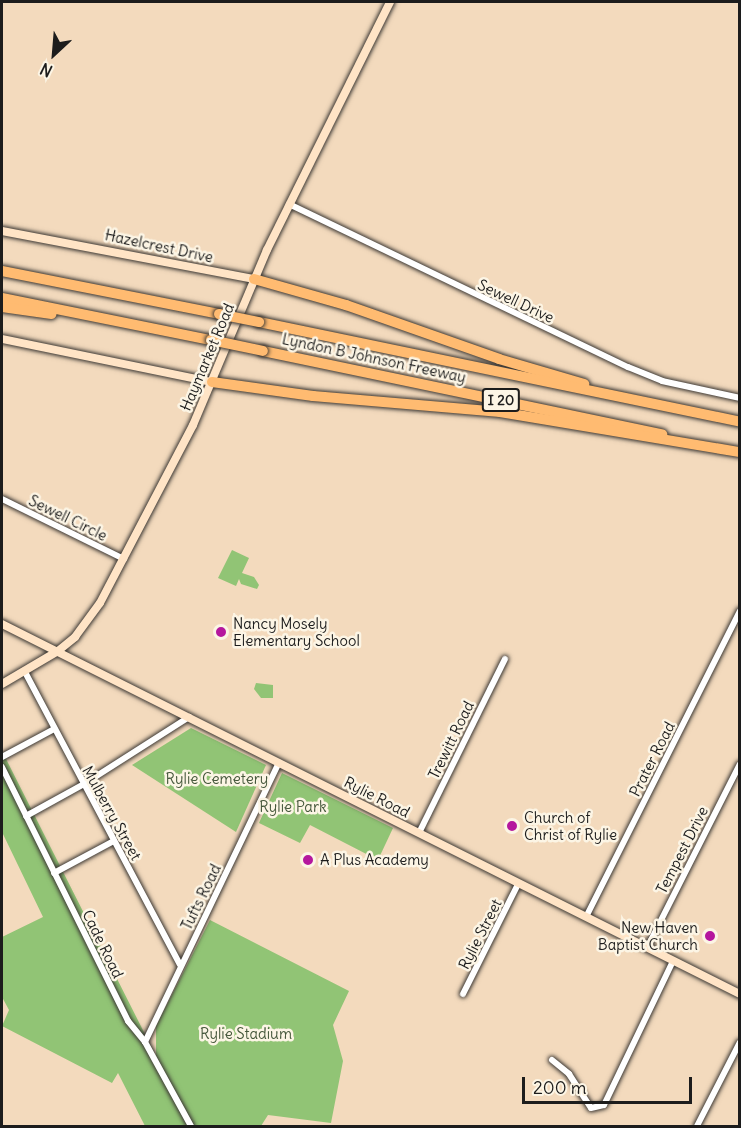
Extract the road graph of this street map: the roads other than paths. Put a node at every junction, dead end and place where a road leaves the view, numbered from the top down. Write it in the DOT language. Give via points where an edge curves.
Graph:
graph roads {
  1 [pos="390,2"];
  2 [pos="289,204"];
  3 [pos="3,231"];
  4 [pos="2,271"];
  5 [pos="254,279"];
  6 [pos="2,298"];
  7 [pos="2,307"];
  8 [pos="140,325"];
  9 [pos="2,339"];
  10 [pos="212,382"];
  11 [pos="740,398"];
  12 [pos="668,408"];
  13 [pos="740,422"];
  14 [pos="740,451"];
  15 [pos="2,499"];
  16 [pos="124,559"];
  17 [pos="740,611"];
  18 [pos="2,624"];
  19 [pos="58,651"];
  20 [pos="505,658"];
  21 [pos="25,672"];
  22 [pos="2,684"];
  23 [pos="189,717"];
  24 [pos="54,729"];
  25 [pos="2,757"];
  26 [pos="279,762"];
  27 [pos="740,764"];
  28 [pos="2,767"];
  29 [pos="84,784"];
  30 [pos="26,816"];
  31 [pos="419,833"];
  32 [pos="114,841"];
  33 [pos="54,873"];
  34 [pos="518,884"];
  35 [pos="586,917"];
  36 [pos="646,948"];
  37 [pos="673,961"];
  38 [pos="180,965"];
  39 [pos="463,994"];
  40 [pos="740,994"];
  41 [pos="145,1042"];
  42 [pos="740,1042"];
  43 [pos="552,1060"];
  44 [pos="191,1126"];
  45 [pos="697,1126"];
  1 -- 2 [label="street, Haymarket Road"];
  2 -- 5 [label="street, Haymarket Road"];
  2 -- 11 [label="street, Sewell Drive" via="628,367 662,381"];
  3 -- 5 [label="street, Hazelcrest Drive"];
  4 -- 12 [label="highway, Lyndon B Johnson Freeway / I 20, bridge"];
  5 -- 10 [label="street, Haymarket Road"];
  5 -- 12 [label="highway" via="356,308 499,359"];
  6 -- 8 [label="highway, Lyndon B Johnson Freeway / I 20"];
  7 -- 8 [label="highway"];
  8 -- 14 [label="highway, Lyndon B Johnson Freeway / I 20, bridge"];
  9 -- 10 [label="street"];
  10 -- 14 [label="highway" via="313,396 500,412"];
  10 -- 16 [label="street, Haymarket Road"];
  12 -- 13 [label="highway, Lyndon B Johnson Freeway / I 20"];
  15 -- 16 [label="street, Sewell Circle"];
  16 -- 19 [label="street, Haymarket Road" via="89,620"];
  17 -- 35 [label="street, Prater Road"];
  18 -- 19 [label="street, Rylie Road"];
  19 -- 21 [label="street, Haymarket Road"];
  19 -- 23 [label="street, Rylie Road"];
  20 -- 31 [label="street, Trewitt Road"];
  21 -- 22 [label="street, Haymarket Road"];
  21 -- 24 [label="street, Mulberry Street"];
  23 -- 26 [label="street, Rylie Road"];
  23 -- 29 [label="street"];
  24 -- 25 [label="street"];
  24 -- 29 [label="street, Mulberry Street"];
  26 -- 31 [label="street, Rylie Road"];
  26 -- 38 [label="street, Tufts Road"];
  27 -- 36 [label="street, Tempest Drive"];
  28 -- 30 [label="street, Cade Road"];
  29 -- 30 [label="street"];
  29 -- 32 [label="street, Mulberry Street"];
  30 -- 33 [label="street, Cade Road"];
  31 -- 34 [label="street, Rylie Road"];
  32 -- 33 [label="street"];
  32 -- 38 [label="street, Mulberry Street"];
  33 -- 41 [label="street, Cade Road" via="128,1020"];
  34 -- 35 [label="street, Rylie Road"];
  34 -- 39 [label="street, Rylie Street"];
  35 -- 36 [label="street, Rylie Road"];
  36 -- 37 [label="street, Rylie Road"];
  37 -- 40 [label="street, Rylie Road"];
  37 -- 43 [label="street" via="604,1106 591,1108 584,1102 569,1074"];
  38 -- 41 [label="street, Tufts Road"];
  41 -- 44 [label="street, Cade Road"];
  42 -- 45 [label="street"];
}
